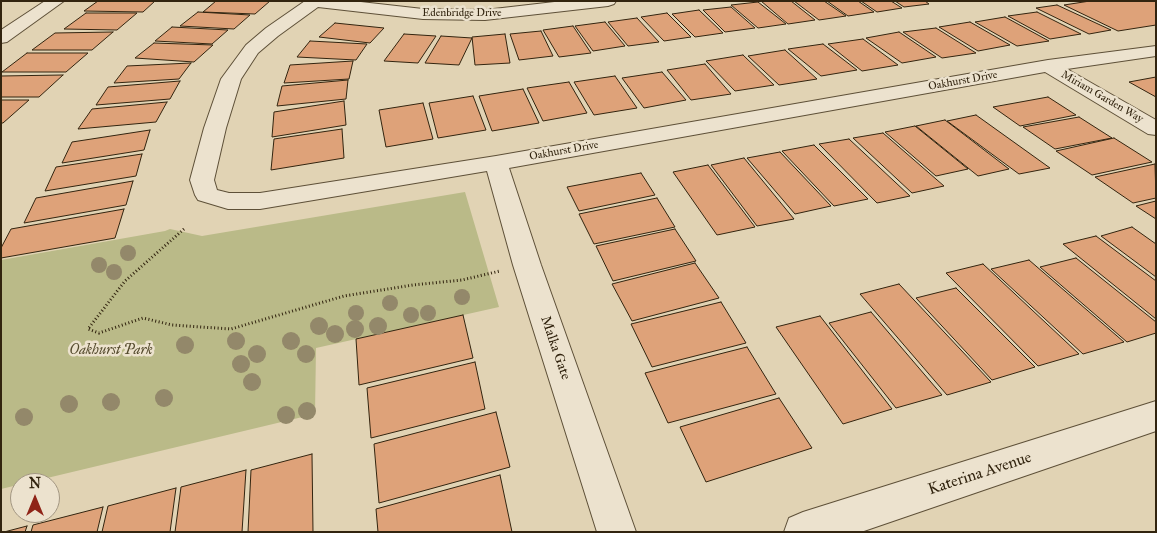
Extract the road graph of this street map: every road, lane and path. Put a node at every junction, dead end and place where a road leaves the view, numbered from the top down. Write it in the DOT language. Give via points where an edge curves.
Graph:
graph roads {
  1 [pos="56,1"];
  2 [pos="608,1"];
  3 [pos="316,2"];
  4 [pos="1,38"];
  5 [pos="1156,51"];
  6 [pos="1048,66"];
  7 [pos="1156,129"];
  8 [pos="496,163"];
  9 [pos="184,230"];
  10 [pos="527,265"];
  11 [pos="1156,416"];
  12 [pos="617,532"];
  13 [pos="803,532"];
  1 -- 4 [label="street"];
  2 -- 3 [label="street, Edenbridge Drive" via="485,15 423,14"];
  3 -- 8 [label="street, Oakhurst Drive" via="252,49 231,79 202,180 207,196 228,201 260,201"];
  5 -- 6 [label="street, Oakhurst Drive"];
  6 -- 7 [label="street, Miriam Garden Way"];
  6 -- 8 [label="street, Oakhurst Drive"];
  8 -- 10 [label="street, Malka Gate"];
  9 -- 10 [label="path" via="125,281 88,329 99,333 143,318 172,325 232,329 344,296 462,280"];
  10 -- 12 [label="street, Malka Gate"];
  11 -- 13 [label="street, Katerina Avenue"];
}
